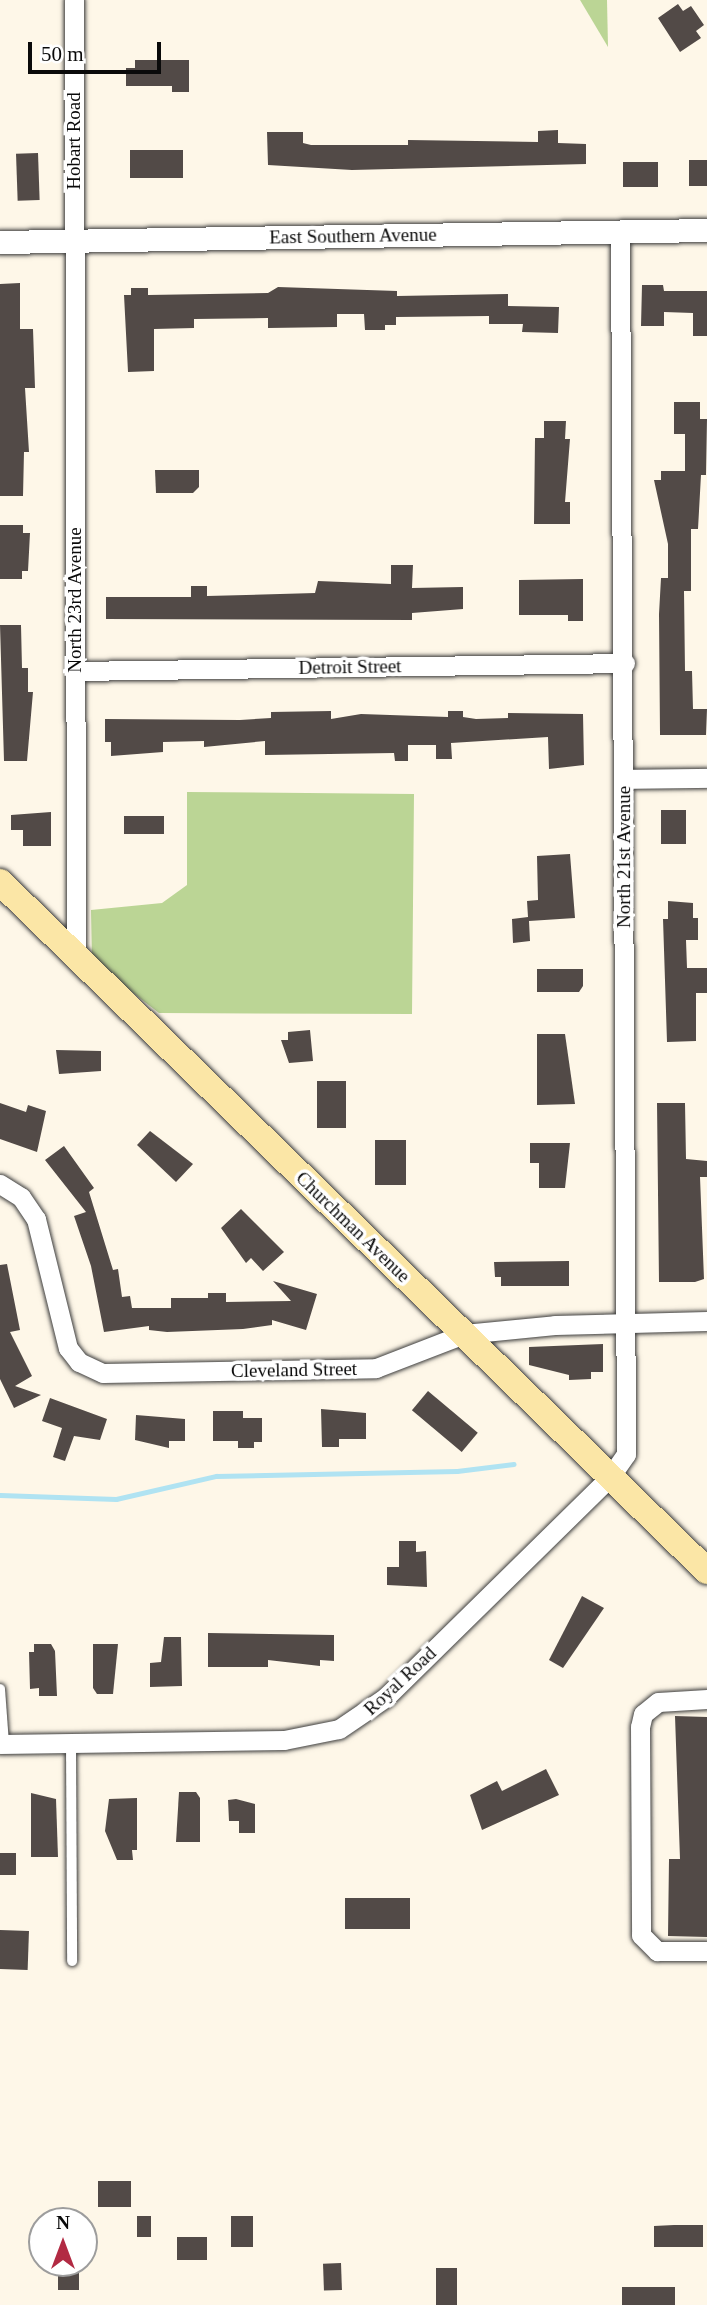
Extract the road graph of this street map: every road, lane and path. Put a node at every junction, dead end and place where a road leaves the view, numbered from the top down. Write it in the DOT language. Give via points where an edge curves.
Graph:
graph roads {
  1 [pos="74,0"];
  2 [pos="707,230"];
  3 [pos="620,231"];
  4 [pos="74,241"];
  5 [pos="0,242"];
  6 [pos="625,663"];
  7 [pos="75,671"];
  8 [pos="707,778"];
  9 [pos="624,779"];
  10 [pos="0,882"];
  11 [pos="76,959"];
  12 [pos="0,1184"];
  13 [pos="707,1321"];
  14 [pos="628,1322"];
  15 [pos="464,1335"];
  16 [pos="610,1476"];
  17 [pos="707,1571"];
  18 [pos="0,1689"];
  19 [pos="707,1699"];
  20 [pos="2,1744"];
  21 [pos="71,1744"];
  22 [pos="707,1951"];
  23 [pos="72,1961"];
  1 -- 4 [label="street, Hobart Road"];
  2 -- 3 [label="street, East Southern Avenue"];
  3 -- 4 [label="street, East Southern Avenue"];
  3 -- 6 [label="street, North 21st Avenue"];
  4 -- 5 [label="street, East Southern Avenue"];
  4 -- 7 [label="street, North 23rd Avenue"];
  6 -- 7 [label="street, Detroit Street"];
  6 -- 9 [label="street, North 21st Avenue"];
  7 -- 11 [label="street, North 23rd Avenue"];
  8 -- 9 [label="street"];
  9 -- 14 [label="street, North 21st Avenue" via="622,1302"];
  10 -- 11 [label="main road, Churchman Avenue"];
  11 -- 15 [label="main road, Churchman Avenue"];
  12 -- 15 [label="street, Cleveland Street" via="21,1197 36,1219 68,1348 97,1372 376,1368"];
  13 -- 14 [label="street, Cleveland Street"];
  14 -- 15 [label="street, Cleveland Street"];
  14 -- 16 [label="street, North 21st Avenue" via="629,1435 626,1454"];
  15 -- 16 [label="main road, Churchman Avenue"];
  16 -- 17 [label="main road, Churchman Avenue"];
  16 -- 21 [label="street, Royal Road" via="386,1697 339,1729 284,1740"];
  18 -- 20 [label="lane"];
  19 -- 22 [label="street" via="658,1702 643,1714 640,1727 641,1935 657,1951"];
  20 -- 21 [label="street, Royal Road"];
  21 -- 23 [label="lane"];
}
